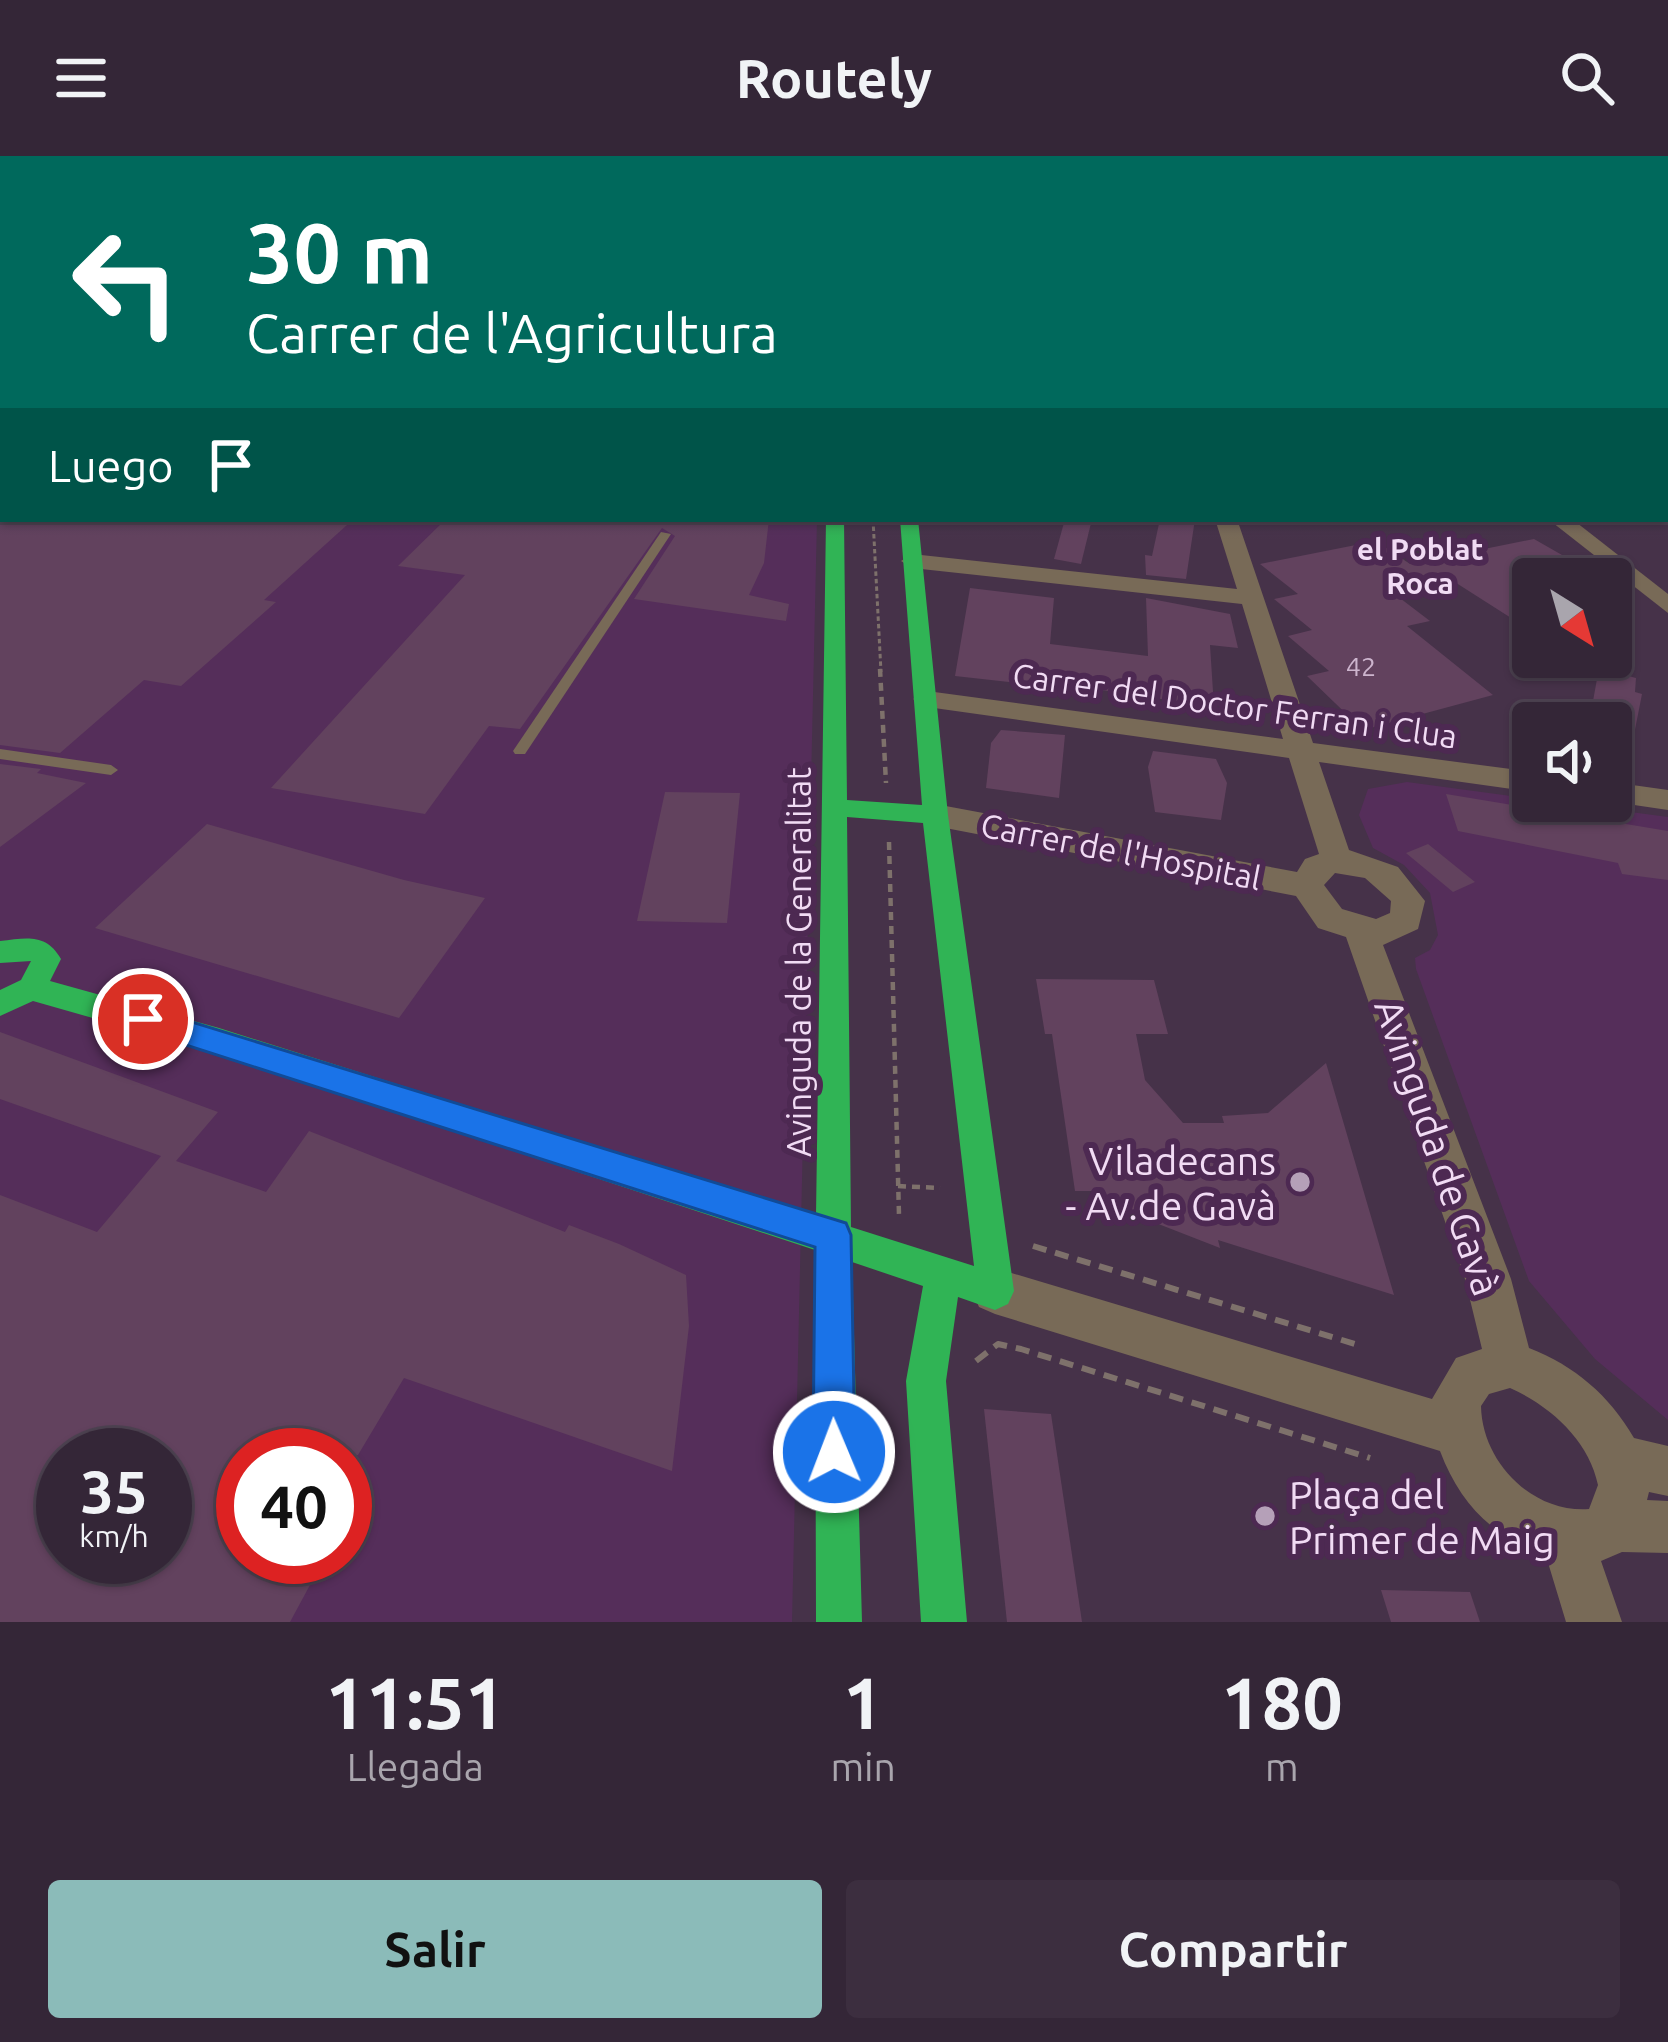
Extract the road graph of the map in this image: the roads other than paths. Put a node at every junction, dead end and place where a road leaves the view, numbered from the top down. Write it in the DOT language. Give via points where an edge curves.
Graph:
graph roads {
  1 [pos="835,522"];
  2 [pos="909,522"];
  3 [pos="1563,522"];
  4 [pos="1229,528"];
  5 [pos="664,534"];
  6 [pos="912,561"];
  7 [pos="1249,598"];
  8 [pos="1668,606"];
  9 [pos="927,699"];
  10 [pos="520,751"];
  11 [pos="1299,751"];
  12 [pos="0,754"];
  13 [pos="110,770"];
  14 [pos="1512,779"];
  15 [pos="1632,795"];
  16 [pos="1668,800"];
  17 [pos="835,808"];
  18 [pos="935,815"];
  19 [pos="1337,861"];
  20 [pos="1307,886"];
  21 [pos="1361,931"];
  22 [pos="0,952"];
  23 [pos="31,988"];
  24 [pos="0,1004"];
  25 [pos="833,1235"];
  26 [pos="943,1277"];
  27 [pos="995,1291"];
  28 [pos="1510,1364"];
  29 [pos="1456,1431"];
  30 [pos="1644,1466"];
  31 [pos="1668,1527"];
  32 [pos="1591,1532"];
  33 [pos="839,1622"];
  34 [pos="944,1622"];
  35 [pos="1594,1622"];
  1 -- 17 [label="street, Avinguda de la Generalitat"];
  2 -- 6 [label="street"];
  3 -- 8 [label="street"];
  4 -- 7 [label="street"];
  5 -- 10 [label="lane"];
  6 -- 7 [label="street"];
  6 -- 9 [label="street"];
  7 -- 11 [label="street"];
  9 -- 11 [label="street, Carrer del Doctor Ferran i Clua"];
  9 -- 18 [label="street"];
  11 -- 14 [label="street, Carrer del Doctor Ferran i Clua"];
  11 -- 19 [label="street"];
  12 -- 13 [label="lane"];
  15 -- 16 [label="street"];
  17 -- 18 [label="street"];
  17 -- 25 [label="street, Avinguda de la Generalitat"];
  18 -- 20 [label="street, Carrer de l'Hospital"];
  18 -- 27 [label="street"];
  19 -- 20 [label="street" via="1316,867"];
  19 -- 21 [label="street" via="1383,873 1408,901 1397,928"];
  20 -- 21 [label="street" via="1330,919"];
  21 -- 28 [label="street, Avinguda de Gavà" via="1488,1279"];
  22 -- 23 [label="street" via="43,952 46,968"];
  23 -- 24 [label="street"];
  23 -- 25 [label="street"];
  25 -- 26 [label="street"];
  25 -- 33 [label="street, Avinguda de la Generalitat"];
  26 -- 27 [label="street"];
  26 -- 34 [label="street" via="926,1382"];
  27 -- 29 [label="street"];
  28 -- 29 [label="street" via="1472,1373 1454,1408"];
  28 -- 30 [label="street" via="1536,1371 1587,1406"];
  29 -- 32 [label="street" via="1484,1487 1509,1511"];
  30 -- 32 [label="street" via="1624,1507"];
  31 -- 32 [label="street"];
  32 -- 35 [label="street"];
}
